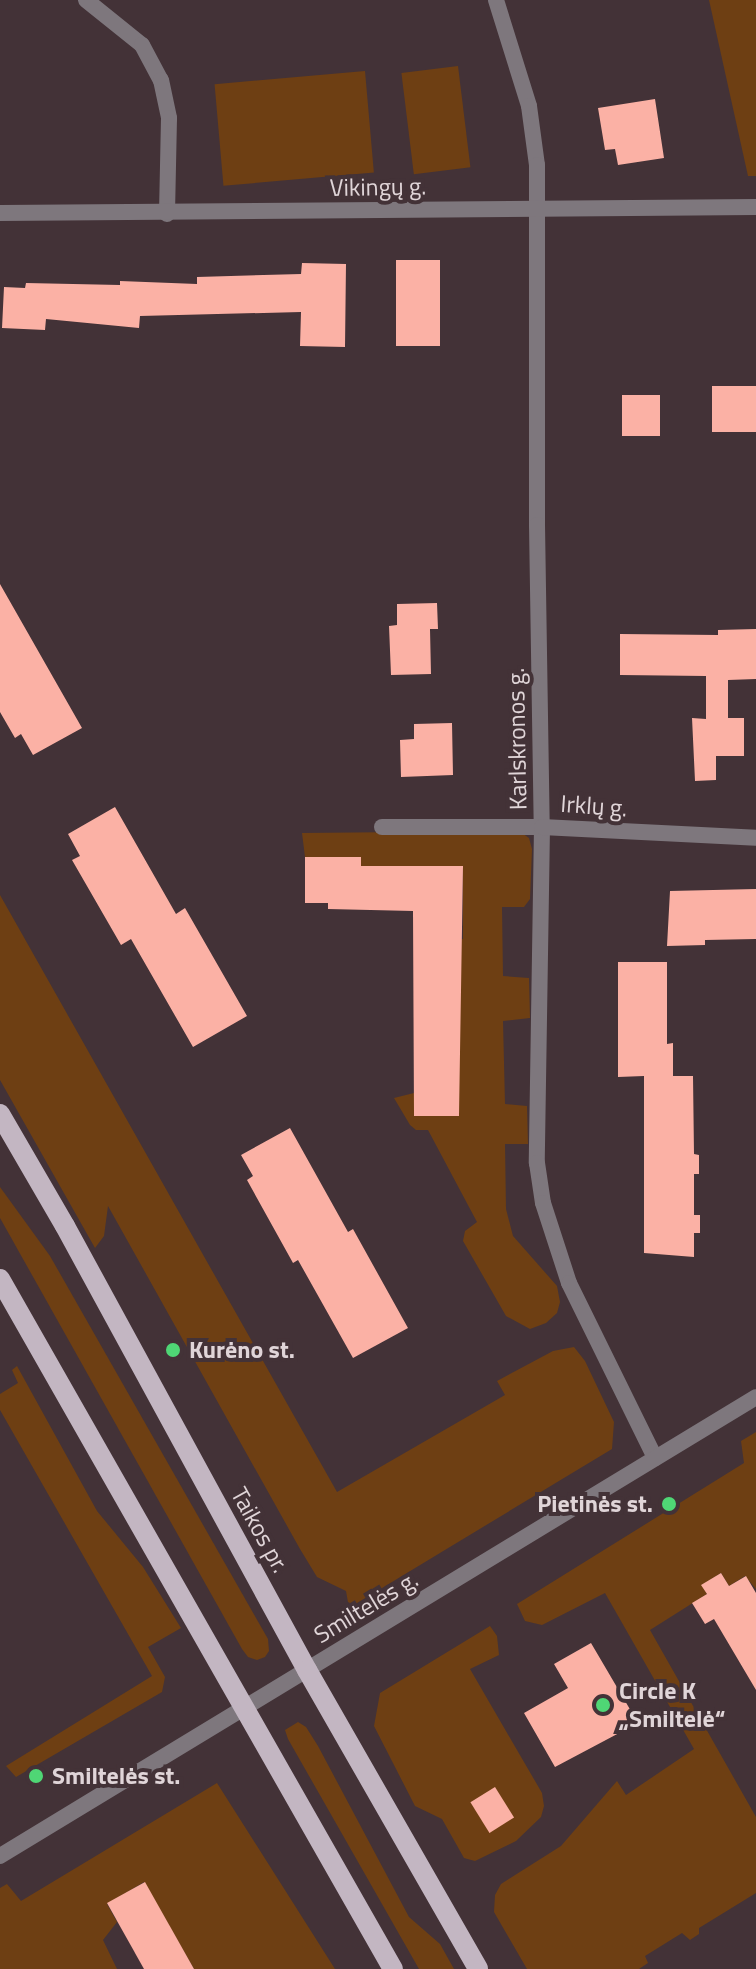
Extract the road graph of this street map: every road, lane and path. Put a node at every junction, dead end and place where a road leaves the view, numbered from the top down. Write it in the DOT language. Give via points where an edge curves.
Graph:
graph roads {
  1 [pos="86,0"];
  2 [pos="496,0"];
  3 [pos="756,207"];
  4 [pos="538,208"];
  5 [pos="0,213"];
  6 [pos="167,214"];
  7 [pos="382,827"];
  8 [pos="542,827"];
  9 [pos="756,838"];
  10 [pos="0,1114"];
  11 [pos="0,1279"];
  12 [pos="756,1397"];
  13 [pos="655,1458"];
  14 [pos="307,1670"];
  15 [pos="245,1708"];
  16 [pos="0,1856"];
  17 [pos="393,1969"];
  18 [pos="478,1969"];
  1 -- 6 [label="street" via="142,45 161,80 169,118"];
  2 -- 4 [label="street, Karlskronos g." via="529,106"];
  3 -- 4 [label="street, Vikingų g."];
  4 -- 6 [label="street, Vikingų g."];
  4 -- 8 [label="street, Karlskronos g."];
  5 -- 6 [label="street, Vikingų g."];
  7 -- 8 [label="street, Irklų g."];
  8 -- 9 [label="street, Irklų g."];
  8 -- 13 [label="street, Karlskronos g." via="537,1163 543,1203 569,1283"];
  10 -- 14 [label="main road, Taikos pr."];
  11 -- 15 [label="main road"];
  12 -- 13 [label="street, Smiltelės g."];
  13 -- 14 [label="street, Smiltelės g."];
  14 -- 15 [label="street, Smiltelės g."];
  14 -- 18 [label="main road, Taikos pr."];
  15 -- 16 [label="street, Smiltelės g."];
  15 -- 17 [label="main road"];
}
